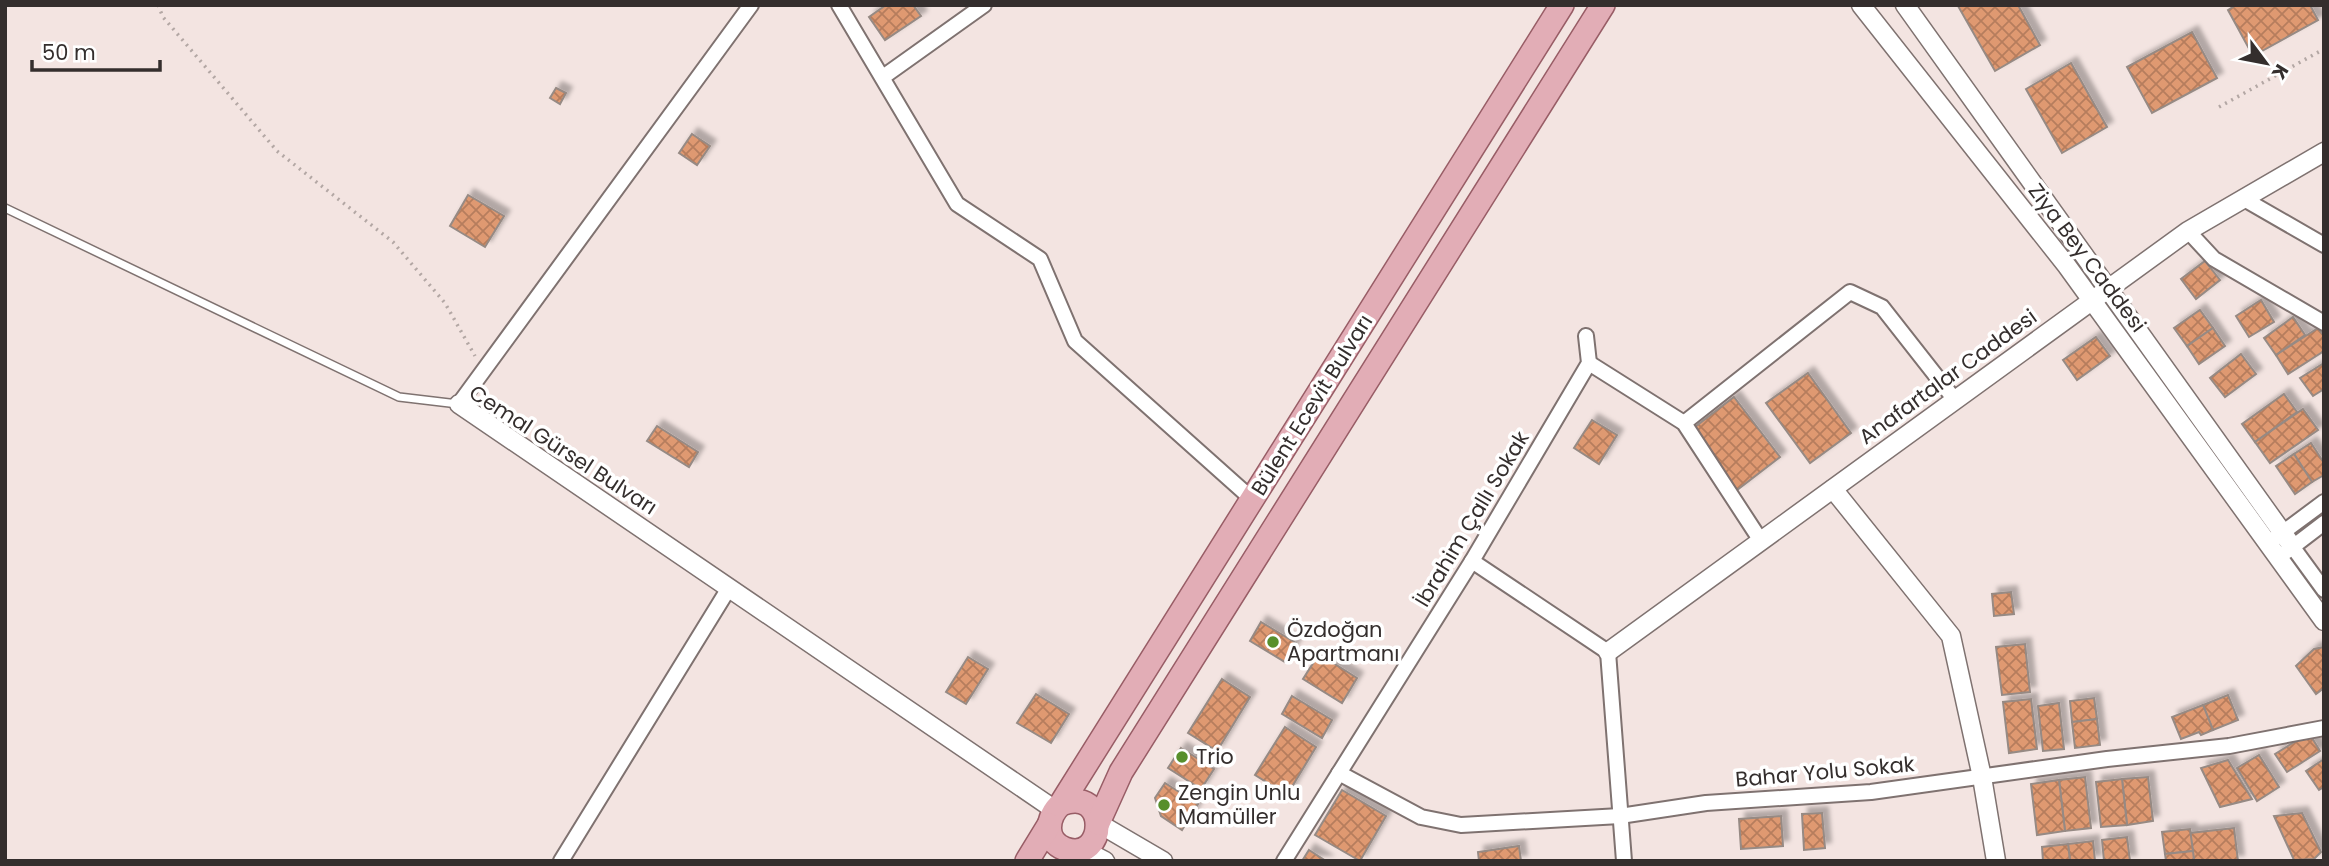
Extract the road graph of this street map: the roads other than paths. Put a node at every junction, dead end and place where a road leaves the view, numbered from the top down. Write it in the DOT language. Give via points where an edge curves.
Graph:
graph roads {
  1 [pos="751,5"];
  2 [pos="839,5"];
  3 [pos="984,5"];
  4 [pos="1562,5"];
  5 [pos="1603,5"];
  6 [pos="1861,5"];
  7 [pos="1905,5"];
  8 [pos="883,77"];
  9 [pos="2324,152"];
  10 [pos="2244,199"];
  11 [pos="5,208"];
  12 [pos="2188,231"];
  13 [pos="2324,245"];
  14 [pos="2107,290"];
  15 [pos="2092,301"];
  16 [pos="2324,323"];
  17 [pos="1586,336"];
  18 [pos="1589,363"];
  19 [pos="1955,400"];
  20 [pos="459,404"];
  21 [pos="1684,423"];
  22 [pos="1833,489"];
  23 [pos="1253,500"];
  24 [pos="2324,502"];
  25 [pos="2324,523"];
  26 [pos="1761,541"];
  27 [pos="2280,546"];
  28 [pos="1472,561"];
  29 [pos="729,588"];
  30 [pos="2324,590"];
  31 [pos="2324,621"];
  32 [pos="1608,652"];
  33 [pos="2324,727"];
  34 [pos="1339,773"];
  35 [pos="1982,777"];
  36 [pos="1055,813"];
  37 [pos="1619,816"];
  38 [pos="1098,823"];
  39 [pos="1078,855"];
  40 [pos="561,861"];
  41 [pos="1027,861"];
  42 [pos="1105,861"];
  43 [pos="1163,861"];
  44 [pos="1284,861"];
  45 [pos="1624,861"];
  46 [pos="1996,861"];
  1 -- 20 [label="street"];
  2 -- 8 [label="street"];
  3 -- 8 [label="street"];
  4 -- 23 [label="main road, Bülent Ecevit Bulvarı"];
  5 -- 38 [label="main road" via="1121,772"];
  6 -- 15 [label="street, Ziya Bey Caddesi"];
  7 -- 14 [label="street, Ziya Bey Caddesi"];
  8 -- 23 [label="street" via="957,204 1040,259 1075,341"];
  9 -- 10 [label="street, Anafartalar Caddesi"];
  10 -- 12 [label="street, Anafartalar Caddesi"];
  10 -- 13 [label="street"];
  11 -- 20 [label="lane, Cemal Gürsel Bulvarı" via="399,397"];
  12 -- 14 [label="street, Anafartalar Caddesi"];
  12 -- 16 [label="street" via="2214,259"];
  14 -- 15 [label="street, Anafartalar Caddesi"];
  14 -- 27 [label="street, Ziya Bey Caddesi"];
  15 -- 19 [label="street, Anafartalar Caddesi"];
  15 -- 27 [label="street, Ziya Bey Caddesi"];
  17 -- 18 [label="street"];
  18 -- 21 [label="street"];
  18 -- 28 [label="street, İbrahim Çallı Sokak"];
  19 -- 21 [label="street" via="1882,307 1850,292"];
  19 -- 22 [label="street, Anafartalar Caddesi"];
  20 -- 29 [label="street, Cemal Gürsel Bulvarı"];
  21 -- 26 [label="street"];
  22 -- 26 [label="street, Anafartalar Caddesi"];
  22 -- 35 [label="street" via="1951,636"];
  23 -- 36 [label="main road, Bülent Ecevit Bulvarı"];
  24 -- 27 [label="street"];
  25 -- 27 [label="street"];
  26 -- 32 [label="street, Anafartalar Caddesi"];
  27 -- 30 [label="street, Ziya Bey Caddesi"];
  27 -- 31 [label="street, Ziya Bey Caddesi"];
  28 -- 32 [label="street"];
  28 -- 34 [label="street, İbrahim Çallı Sokak"];
  29 -- 36 [label="street, Cemal Gürsel Bulvarı"];
  29 -- 40 [label="street"];
  32 -- 37 [label="street"];
  33 -- 35 [label="street, Bahar Yolu Sokak" via="2229,746"];
  34 -- 37 [label="street, Bahar Yolu Sokak" via="1421,817 1461,825"];
  34 -- 44 [label="street, İbrahim Çallı Sokak"];
  35 -- 37 [label="street, Bahar Yolu Sokak" via="1871,792 1706,803"];
  35 -- 46 [label="street"];
  36 -- 38 [label="main road" via="1077,801 1091,808"];
  36 -- 39 [label="main road" via="1050,833 1059,846"];
  36 -- 41 [label="main road, Bülent Ecevit Bulvarı"];
  37 -- 45 [label="street"];
  38 -- 39 [label="main road" via="1095,839"];
  38 -- 43 [label="street"];
  39 -- 42 [label="street"];
}
